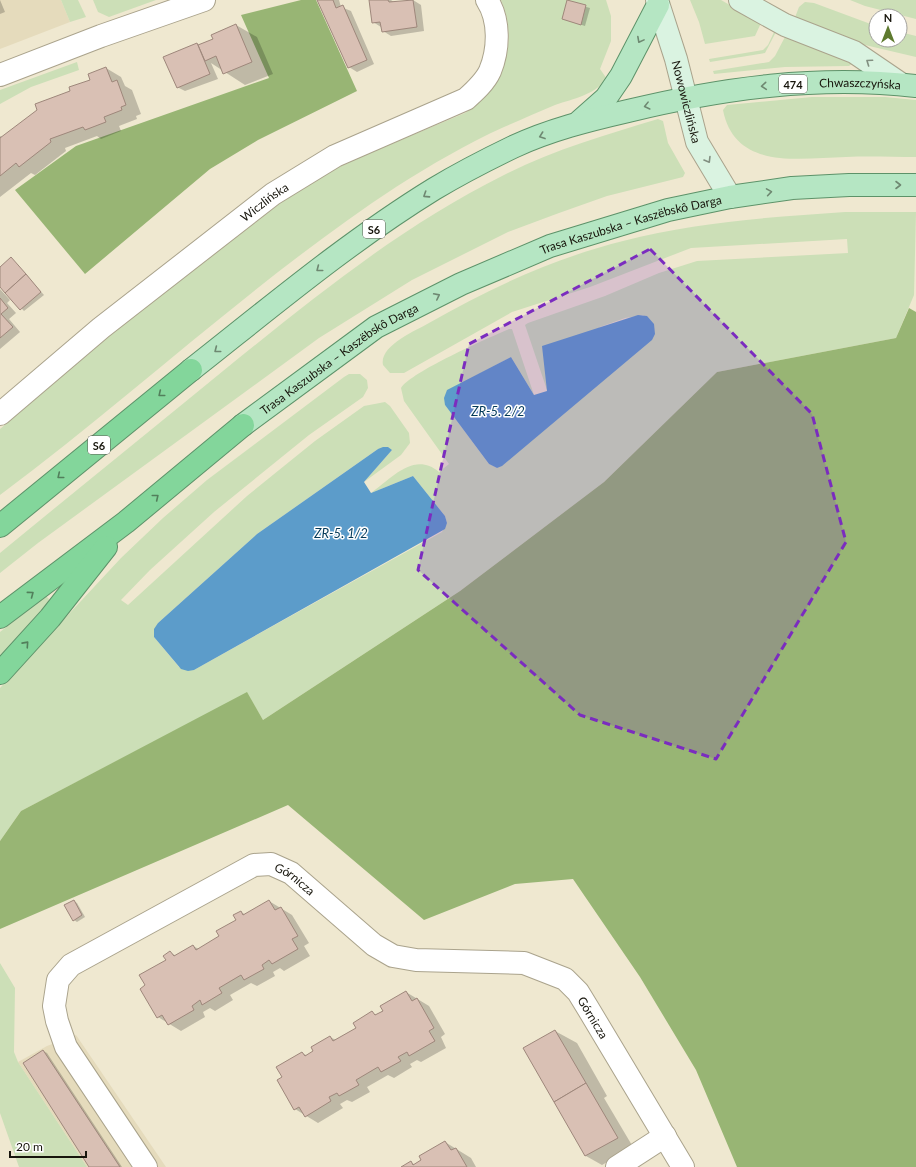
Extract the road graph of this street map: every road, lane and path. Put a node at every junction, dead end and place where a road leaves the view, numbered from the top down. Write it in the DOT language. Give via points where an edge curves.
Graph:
graph roads {
  1 [pos="204,0"];
  2 [pos="487,0"];
  3 [pos="740,0"];
  4 [pos="658,3"];
  5 [pos="0,75"];
  6 [pos="908,85"];
  7 [pos="685,97"];
  8 [pos="578,123"];
  9 [pos="916,185"];
  10 [pos="730,197"];
  11 [pos="191,370"];
  12 [pos="0,414"];
  13 [pos="243,425"];
  14 [pos="126,522"];
  15 [pos="2,523"];
  16 [pos="0,617"];
  17 [pos="0,673"];
  18 [pos="665,1136"];
  19 [pos="146,1167"];
  20 [pos="617,1167"];
  21 [pos="684,1167"];
  1 -- 5 [label="street"];
  2 -- 12 [label="street, Wiczlińska" via="492,8 498,41 490,72 466,100 335,156 273,194 101,328"];
  6 -- 3 [label="main road, one-way" via="854,52 792,28"];
  4 -- 7 [label="main road, Nowowiczlińska"];
  4 -- 8 [label="main road, one-way" via="621,76 606,98"];
  6 -- 7 [label="main road, Chwaszczyńska / 474, one-way" via="834,82 785,84"];
  7 -- 8 [label="main road, S6, one-way"];
  7 -- 10 [label="main road, Nowowiczlińska, one-way" via="698,142"];
  8 -- 11 [label="main road, S6, one-way" via="513,147 435,189 355,241"];
  10 -- 9 [label="main road, one-way" via="792,188"];
  13 -- 10 [label="main road, Trasa Kaszubska – Kaszëbskô Darga, one-way" via="376,327 461,284 550,246 668,210"];
  11 -- 15 [label="highway, S6, one-way"];
  14 -- 13 [label="highway, Trasa Kaszubska – Kaszëbskô Darga, one-way"];
  16 -- 14 [label="highway, Trasa Kaszubska – Kaszëbskô Darga, one-way"];
  17 -- 14 [label="highway, one-way" via="50,618"];
  18 -- 19 [label="street, Górnicza" via="581,998 565,979 524,963 416,960 393,956 374,945 291,873 271,864 254,865 71,965 58,980 54,1006 66,1047"];
  18 -- 20 [label="street"];
  18 -- 21 [label="street, Górnicza"];
}
